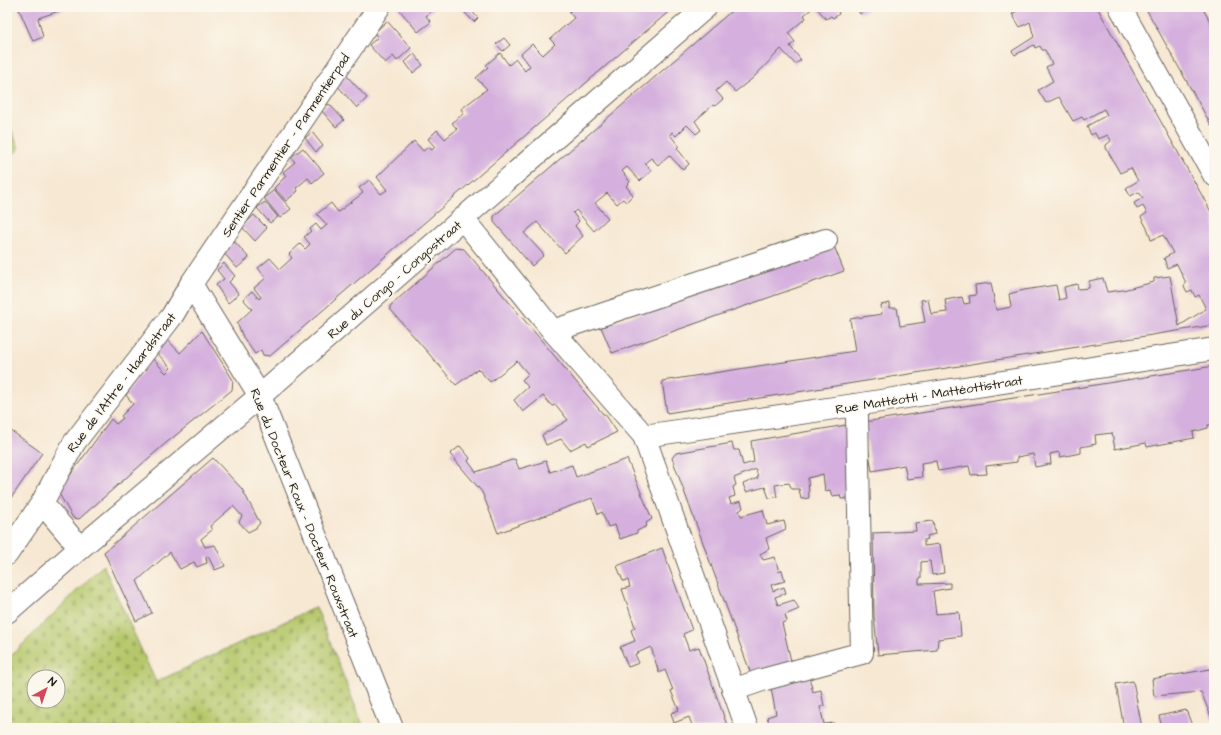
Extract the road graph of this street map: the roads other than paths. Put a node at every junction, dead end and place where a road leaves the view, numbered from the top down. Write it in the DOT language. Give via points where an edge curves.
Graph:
graph roads {
  1 [pos="379,7"];
  2 [pos="706,7"];
  3 [pos="1120,7"];
  4 [pos="1214,175"];
  5 [pos="463,219"];
  6 [pos="826,240"];
  7 [pos="191,284"];
  8 [pos="553,331"];
  9 [pos="1214,349"];
  10 [pos="260,396"];
  11 [pos="855,405"];
  12 [pos="644,436"];
  13 [pos="42,503"];
  14 [pos="80,548"];
  15 [pos="7,554"];
  16 [pos="7,612"];
  17 [pos="733,690"];
  18 [pos="392,728"];
  19 [pos="747,728"];
  1 -- 7 [label="street, Sentier Parmentier - Parmentierpad"];
  2 -- 5 [label="street, Rue du Congo - Congostraat"];
  3 -- 4 [label="street"];
  5 -- 8 [label="street"];
  5 -- 10 [label="street, Rue du Congo - Congostraat"];
  6 -- 8 [label="street"];
  7 -- 10 [label="street, Rue du Docteur Roux - Docteur Rouxstraat"];
  7 -- 13 [label="street, Rue de l'Attre - Haardstraat" via="172,316 74,443"];
  8 -- 12 [label="street"];
  9 -- 11 [label="street, Rue Mattéotti - Mattéottistraat"];
  10 -- 14 [label="street, Rue du Congo - Congostraat"];
  10 -- 18 [label="street, Rue du Docteur Roux - Docteur Rouxstraat"];
  11 -- 12 [label="street, Rue Mattéotti - Mattéottistraat"];
  11 -- 17 [label="street" via="862,653"];
  12 -- 17 [label="street"];
  13 -- 14 [label="street"];
  13 -- 15 [label="street, Rue de l'Attre - Haardstraat"];
  14 -- 16 [label="street"];
  17 -- 19 [label="street"];
}
